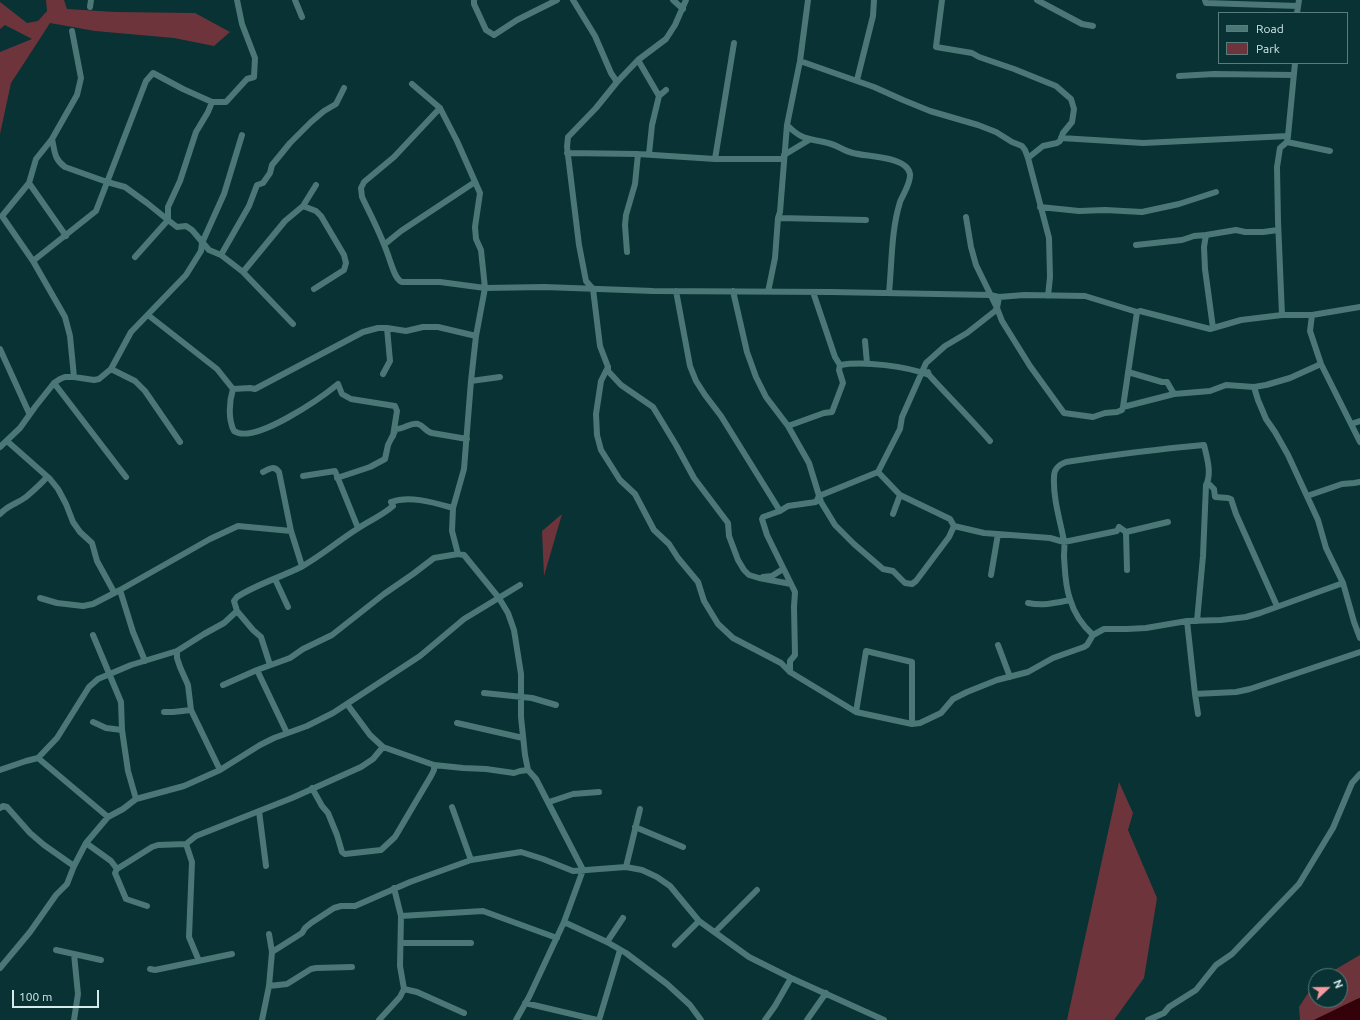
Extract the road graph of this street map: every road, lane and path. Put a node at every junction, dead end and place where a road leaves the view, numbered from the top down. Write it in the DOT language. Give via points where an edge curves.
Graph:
graph roads {
  1 [pos="237,0"];
  2 [pos="295,0"];
  3 [pos="474,0"];
  4 [pos="557,0"];
  5 [pos="573,0"];
  6 [pos="673,0"];
  7 [pos="686,0"];
  8 [pos="808,0"];
  9 [pos="874,0"];
  10 [pos="942,0"];
  11 [pos="1037,0"];
  12 [pos="1205,0"];
  13 [pos="1299,3"];
  14 [pos="683,9"];
  15 [pos="302,17"];
  16 [pos="1093,26"];
  17 [pos="72,31"];
  18 [pos="734,43"];
  19 [pos="638,60"];
  20 [pos="800,61"];
  21 [pos="1295,64"];
  22 [pos="1294,75"];
  23 [pos="1179,76"];
  24 [pos="857,80"];
  25 [pos="617,82"];
  26 [pos="412,84"];
  27 [pos="344,88"];
  28 [pos="666,90"];
  29 [pos="659,96"];
  30 [pos="212,102"];
  31 [pos="440,108"];
  32 [pos="787,125"];
  33 [pos="242,135"];
  34 [pos="1061,138"];
  35 [pos="1288,139"];
  36 [pos="52,140"];
  37 [pos="808,140"];
  38 [pos="1025,150"];
  39 [pos="1330,151"];
  40 [pos="567,153"];
  41 [pos="1034,153"];
  42 [pos="638,154"];
  43 [pos="648,154"];
  44 [pos="784,157"];
  45 [pos="1028,158"];
  46 [pos="715,159"];
  47 [pos="107,182"];
  48 [pos="475,182"];
  49 [pos="29,183"];
  50 [pos="316,185"];
  51 [pos="1216,192"];
  52 [pos="303,206"];
  53 [pos="1040,207"];
  54 [pos="966,217"];
  55 [pos="778,218"];
  56 [pos="168,220"];
  57 [pos="866,220"];
  58 [pos="1278,230"];
  59 [pos="1206,235"];
  60 [pos="66,236"];
  61 [pos="202,243"];
  62 [pos="385,244"];
  63 [pos="1136,244"];
  64 [pos="628,252"];
  65 [pos="221,255"];
  66 [pos="135,257"];
  67 [pos="33,261"];
  68 [pos="242,272"];
  69 [pos="485,288"];
  70 [pos="314,289"];
  71 [pos="593,289"];
  72 [pos="676,291"];
  73 [pos="733,291"];
  74 [pos="768,292"];
  75 [pos="812,292"];
  76 [pos="889,293"];
  77 [pos="990,294"];
  78 [pos="1048,296"];
  79 [pos="999,298"];
  80 [pos="1360,307"];
  81 [pos="997,308"];
  82 [pos="1137,312"];
  83 [pos="148,315"];
  84 [pos="1282,315"];
  85 [pos="1312,315"];
  86 [pos="293,324"];
  87 [pos="387,328"];
  88 [pos="1213,328"];
  89 [pos="476,336"];
  90 [pos="865,341"];
  91 [pos="0,349"];
  92 [pos="926,363"];
  93 [pos="867,364"];
  94 [pos="1321,364"];
  95 [pos="840,365"];
  96 [pos="608,366"];
  97 [pos="111,369"];
  98 [pos="921,372"];
  99 [pos="1128,372"];
  100 [pos="383,374"];
  101 [pos="929,375"];
  102 [pos="74,376"];
  103 [pos="500,377"];
  104 [pos="471,381"];
  105 [pos="54,383"];
  106 [pos="1254,387"];
  107 [pos="233,389"];
  108 [pos="1174,394"];
  109 [pos="1123,407"];
  110 [pos="29,413"];
  111 [pos="1360,421"];
  112 [pos="1351,424"];
  113 [pos="788,426"];
  114 [pos="394,436"];
  115 [pos="467,439"];
  116 [pos="7,440"];
  117 [pos="990,441"];
  118 [pos="180,442"];
  119 [pos="1360,442"];
  120 [pos="0,447"];
  121 [pos="263,472"];
  122 [pos="878,472"];
  123 [pos="303,476"];
  124 [pos="47,477"];
  125 [pos="126,477"];
  126 [pos="337,478"];
  127 [pos="1360,482"];
  128 [pos="1208,483"];
  129 [pos="900,495"];
  130 [pos="820,496"];
  131 [pos="1307,496"];
  132 [pos="453,508"];
  133 [pos="780,511"];
  134 [pos="0,514"];
  135 [pos="892,514"];
  136 [pos="1168,522"];
  137 [pos="954,526"];
  138 [pos="358,528"];
  139 [pos="291,531"];
  140 [pos="1126,532"];
  141 [pos="998,534"];
  142 [pos="1064,542"];
  143 [pos="458,554"];
  144 [pos="302,566"];
  145 [pos="783,569"];
  146 [pos="1127,570"];
  147 [pos="991,575"];
  148 [pos="758,578"];
  149 [pos="275,579"];
  150 [pos="1343,583"];
  151 [pos="790,584"];
  152 [pos="520,585"];
  153 [pos="117,591"];
  154 [pos="40,598"];
  155 [pos="499,598"];
  156 [pos="1070,600"];
  157 [pos="1028,603"];
  158 [pos="1277,606"];
  159 [pos="288,607"];
  160 [pos="237,611"];
  161 [pos="1187,621"];
  162 [pos="1197,621"];
  163 [pos="1357,621"];
  164 [pos="1093,634"];
  165 [pos="93,635"];
  166 [pos="1360,638"];
  167 [pos="998,645"];
  168 [pos="177,651"];
  169 [pos="1360,652"];
  170 [pos="145,661"];
  171 [pos="270,665"];
  172 [pos="257,670"];
  173 [pos="790,672"];
  174 [pos="109,674"];
  175 [pos="1010,677"];
  176 [pos="223,685"];
  177 [pos="484,693"];
  178 [pos="1195,694"];
  179 [pos="522,697"];
  180 [pos="347,704"];
  181 [pos="556,705"];
  182 [pos="191,710"];
  183 [pos="164,712"];
  184 [pos="856,712"];
  185 [pos="1198,714"];
  186 [pos="93,722"];
  187 [pos="457,723"];
  188 [pos="912,724"];
  189 [pos="122,730"];
  190 [pos="287,733"];
  191 [pos="523,738"];
  192 [pos="382,747"];
  193 [pos="38,758"];
  194 [pos="434,765"];
  195 [pos="0,770"];
  196 [pos="220,770"];
  197 [pos="528,770"];
  198 [pos="1360,774"];
  199 [pos="312,788"];
  200 [pos="599,792"];
  201 [pos="136,799"];
  202 [pos="549,802"];
  203 [pos="452,807"];
  204 [pos="0,808"];
  205 [pos="640,809"];
  206 [pos="258,811"];
  207 [pos="108,817"];
  208 [pos="635,827"];
  209 [pos="86,844"];
  210 [pos="186,844"];
  211 [pos="682,847"];
  212 [pos="471,860"];
  213 [pos="74,866"];
  214 [pos="266,866"];
  215 [pos="626,867"];
  216 [pos="117,869"];
  217 [pos="583,870"];
  218 [pos="394,888"];
  219 [pos="757,890"];
  220 [pos="147,906"];
  221 [pos="401,916"];
  222 [pos="623,918"];
  223 [pos="699,921"];
  224 [pos="564,922"];
  225 [pos="714,932"];
  226 [pos="269,934"];
  227 [pos="557,938"];
  228 [pos="607,942"];
  229 [pos="402,943"];
  230 [pos="471,943"];
  231 [pos="675,945"];
  232 [pos="56,950"];
  233 [pos="620,950"];
  234 [pos="272,952"];
  235 [pos="74,954"];
  236 [pos="232,954"];
  237 [pos="101,960"];
  238 [pos="199,961"];
  239 [pos="352,967"];
  240 [pos="0,968"];
  241 [pos="150,970"];
  242 [pos="791,978"];
  243 [pos="269,986"];
  244 [pos="404,989"];
  245 [pos="826,993"];
  246 [pos="525,1003"];
  247 [pos="464,1013"];
  248 [pos="74,1020"];
  249 [pos="262,1020"];
  250 [pos="379,1020"];
  251 [pos="516,1020"];
  252 [pos="598,1020"];
  253 [pos="701,1020"];
  254 [pos="765,1020"];
  255 [pos="807,1020"];
  256 [pos="884,1020"];
  257 [pos="1148,1020"];
  1 -- 30 [label="street" via="242,24 255,58 254,77 247,79 226,102"];
  2 -- 15 [label="street"];
  3 -- 4 [label="street" via="486,30 494,35"];
  5 -- 25 [label="street" via="595,36"];
  6 -- 14 [label="street"];
  7 -- 14 [label="street"];
  8 -- 20 [label="street"];
  9 -- 24 [label="street"];
  10 -- 34 [label="street" via="936,47 972,53 1056,86 1071,98 1074,109 1072,122"];
  11 -- 16 [label="street" via="1082,24"];
  12 -- 13 [label="street" via="1206,3"];
  14 -- 19 [label="street" via="666,39"];
  17 -- 36 [label="street" via="81,78 77,95"];
  18 -- 46 [label="street"];
  19 -- 25 [label="street"];
  19 -- 29 [label="street"];
  20 -- 24 [label="street"];
  20 -- 32 [label="street"];
  21 -- 22 [label="street"];
  22 -- 23 [label="street"];
  22 -- 35 [label="street"];
  24 -- 38 [label="street" via="930,111 996,132"];
  25 -- 40 [label="street" via="568,137"];
  26 -- 31 [label="street"];
  27 -- 65 [label="street" via="336,104 311,122 290,143 272,165 263,183 257,185 249,206"];
  28 -- 29 [label="street"];
  29 -- 43 [label="street"];
  30 -- 47 [label="street" via="153,73 146,81"];
  30 -- 56 [label="street" via="196,132 180,181 168,207"];
  31 -- 48 [label="street"];
  31 -- 62 [label="street" via="394,157 364,182 361,188 362,197"];
  32 -- 37 [label="street"];
  32 -- 44 [label="street"];
  33 -- 61 [label="street" via="224,194"];
  34 -- 35 [label="street" via="1143,143"];
  34 -- 41 [label="street" via="1057,143 1043,146"];
  35 -- 39 [label="street"];
  35 -- 58 [label="street" via="1280,148 1277,167"];
  36 -- 47 [label="street" via="59,163"];
  36 -- 49 [label="street" via="36,160"];
  37 -- 44 [label="street"];
  37 -- 76 [label="street" via="828,143 852,153 896,161 908,169 910,176 900,202 894,231"];
  38 -- 41 [label="street"];
  38 -- 45 [label="street"];
  40 -- 42 [label="street"];
  40 -- 71 [label="street" via="579,245 586,281"];
  41 -- 45 [label="street"];
  42 -- 43 [label="street"];
  42 -- 64 [label="street" via="635,184 626,215"];
  43 -- 46 [label="street"];
  44 -- 46 [label="street"];
  44 -- 55 [label="street"];
  45 -- 53 [label="street"];
  47 -- 56 [label="street" via="125,187"];
  47 -- 60 [label="street" via="96,211"];
  48 -- 62 [label="street"];
  48 -- 69 [label="street" via="480,193 476,238 481,250"];
  49 -- 60 [label="street"];
  49 -- 67 [label="street" via="2,216"];
  50 -- 52 [label="street"];
  51 -- 53 [label="street" via="1142,212 1079,212"];
  52 -- 68 [label="street" via="285,221"];
  52 -- 70 [label="street" via="321,216 346,262 344,270"];
  53 -- 78 [label="street" via="1050,246"];
  54 -- 77 [label="street" via="976,265"];
  55 -- 57 [label="street"];
  55 -- 74 [label="street" via="775,258"];
  56 -- 61 [label="street" via="177,227 186,226 192,230"];
  56 -- 66 [label="street"];
  58 -- 59 [label="street" via="1236,230"];
  58 -- 84 [label="street"];
  59 -- 63 [label="street"];
  59 -- 88 [label="street" via="1205,269"];
  60 -- 67 [label="street"];
  61 -- 65 [label="street" via="209,250"];
  61 -- 83 [label="street" via="201,251 186,275"];
  62 -- 69 [label="street" via="398,280 402,282 440,282"];
  65 -- 68 [label="street"];
  67 -- 102 [label="street" via="65,317 70,336"];
  68 -- 86 [label="street"];
  69 -- 71 [label="street"];
  69 -- 89 [label="street"];
  71 -- 72 [label="street"];
  71 -- 96 [label="street" via="600,346"];
  72 -- 73 [label="street"];
  72 -- 133 [label="street" via="690,366 696,381 721,416"];
  73 -- 74 [label="street"];
  73 -- 113 [label="street" via="747,352 756,377 766,397"];
  74 -- 75 [label="street"];
  75 -- 76 [label="street"];
  75 -- 95 [label="street"];
  76 -- 77 [label="street"];
  77 -- 79 [label="street"];
  77 -- 81 [label="street"];
  78 -- 79 [label="street"];
  78 -- 82 [label="street" via="1085,296"];
  79 -- 81 [label="street"];
  80 -- 85 [label="street"];
  81 -- 92 [label="street"];
  81 -- 109 [label="street" via="1013,340 1064,413 1093,417 1122,410"];
  82 -- 88 [label="street"];
  82 -- 99 [label="street"];
  83 -- 97 [label="street" via="132,332"];
  83 -- 107 [label="street" via="217,369"];
  84 -- 85 [label="street"];
  84 -- 88 [label="street" via="1241,320"];
  85 -- 94 [label="street" via="1310,331"];
  87 -- 89 [label="street" via="406,331 438,327"];
  87 -- 100 [label="street" via="390,361"];
  87 -- 107 [label="street" via="364,332 255,389"];
  89 -- 104 [label="street"];
  90 -- 93 [label="street"];
  91 -- 110 [label="street"];
  92 -- 98 [label="street"];
  92 -- 101 [label="street"];
  93 -- 95 [label="street"];
  93 -- 98 [label="street"];
  94 -- 106 [label="street" via="1290,378"];
  94 -- 112 [label="street"];
  95 -- 113 [label="street" via="843,383 832,412"];
  96 -- 148 [label="street" via="608,371 621,385 653,407 694,478 728,523 729,536 744,570"];
  96 -- 173 [label="street" via="601,381 596,414 600,450 620,480 635,494 654,530 669,544 698,582 704,601 718,624 733,638 781,663"];
  97 -- 102 [label="street" via="94,380"];
  97 -- 118 [label="street" via="138,384 145,391"];
  98 -- 101 [label="street"];
  98 -- 122 [label="street" via="902,417 900,429"];
  99 -- 108 [label="street" via="1167,382"];
  99 -- 109 [label="street"];
  101 -- 117 [label="street"];
  102 -- 105 [label="street" via="65,377"];
  103 -- 104 [label="street"];
  104 -- 115 [label="street"];
  105 -- 110 [label="street"];
  105 -- 125 [label="street"];
  106 -- 108 [label="street" via="1226,385 1210,392"];
  106 -- 131 [label="street" via="1266,419"];
  107 -- 114 [label="street" via="230,422 234,431 241,434 284,421 338,384 342,394 351,399 396,407"];
  108 -- 109 [label="street"];
  110 -- 116 [label="street" via="20,428"];
  111 -- 112 [label="street"];
  112 -- 119 [label="street"];
  113 -- 130 [label="street" via="809,463"];
  114 -- 115 [label="street" via="396,429 417,423 427,432"];
  114 -- 126 [label="street" via="388,445 385,459"];
  115 -- 132 [label="street" via="464,469"];
  116 -- 120 [label="street"];
  116 -- 124 [label="street"];
  121 -- 139 [label="street" via="273,468 279,472"];
  122 -- 129 [label="street"];
  122 -- 130 [label="street"];
  123 -- 126 [label="street" via="335,471"];
  124 -- 134 [label="street" via="26,497"];
  124 -- 153 [label="street" via="58,489 73,522 92,543 97,561"];
  126 -- 138 [label="street"];
  127 -- 131 [label="street" via="1336,486"];
  128 -- 142 [label="street" via="1209,469 1204,445 1137,451 1061,464 1056,469 1054,477 1057,513"];
  128 -- 158 [label="street" via="1214,489 1215,497 1231,499"];
  128 -- 162 [label="street"];
  129 -- 135 [label="street"];
  129 -- 137 [label="street" via="950,520"];
  130 -- 133 [label="street" via="816,502 788,506"];
  130 -- 137 [label="street" via="835,525 883,569 892,571 905,583 912,584 916,581 949,537"];
  131 -- 150 [label="street" via="1318,520 1326,548"];
  132 -- 138 [label="street" via="430,501 397,500 391,502 393,506 384,514"];
  132 -- 143 [label="street" via="452,531"];
  133 -- 145 [label="street" via="762,519"];
  136 -- 140 [label="street"];
  137 -- 141 [label="street"];
  138 -- 144 [label="street" via="319,557"];
  139 -- 144 [label="street"];
  139 -- 153 [label="street" via="238,526"];
  140 -- 142 [label="street" via="1119,527 1117,530"];
  140 -- 146 [label="street"];
  141 -- 142 [label="street" via="1050,538"];
  141 -- 147 [label="street"];
  142 -- 156 [label="street" via="1065,576"];
  143 -- 155 [label="street" via="464,555"];
  143 -- 171 [label="street" via="434,558 332,635 290,658"];
  144 -- 149 [label="street"];
  145 -- 148 [label="street" via="772,576"];
  145 -- 151 [label="street"];
  148 -- 151 [label="street"];
  149 -- 159 [label="street"];
  149 -- 160 [label="street" via="237,597 234,601"];
  150 -- 158 [label="street"];
  150 -- 163 [label="street"];
  151 -- 173 [label="street" via="795,594 795,655 790,661"];
  152 -- 155 [label="street"];
  153 -- 154 [label="street" via="84,606"];
  153 -- 170 [label="street"];
  155 -- 179 [label="street" via="514,630"];
  155 -- 180 [label="street" via="464,620 420,656"];
  156 -- 157 [label="street" via="1052,605"];
  156 -- 164 [label="street" via="1083,625"];
  158 -- 162 [label="street" via="1246,617"];
  160 -- 168 [label="street" via="224,623"];
  160 -- 171 [label="street" via="261,637"];
  161 -- 162 [label="street"];
  161 -- 164 [label="street" via="1146,628 1104,629"];
  161 -- 178 [label="street"];
  163 -- 166 [label="street"];
  164 -- 175 [label="street" via="1084,647 1053,658 1028,672"];
  165 -- 174 [label="street"];
  167 -- 175 [label="street"];
  168 -- 170 [label="street"];
  168 -- 182 [label="street" via="180,668 188,685"];
  169 -- 178 [label="street" via="1250,689"];
  170 -- 174 [label="street"];
  171 -- 172 [label="street"];
  172 -- 176 [label="street"];
  172 -- 190 [label="street"];
  173 -- 184 [label="street"];
  174 -- 189 [label="street" via="121,702"];
  174 -- 193 [label="street" via="91,685 57,738"];
  175 -- 188 [label="street" via="966,692 953,699 941,713"];
  177 -- 179 [label="street"];
  178 -- 185 [label="street"];
  179 -- 181 [label="street"];
  179 -- 191 [label="street"];
  180 -- 190 [label="street" via="307,726"];
  180 -- 192 [label="street"];
  182 -- 183 [label="street"];
  182 -- 196 [label="street"];
  184 -- 188 [label="street"];
  184 -- 188 [label="street" via="866,651 912,662"];
  186 -- 189 [label="street" via="106,728"];
  187 -- 191 [label="street"];
  189 -- 201 [label="street" via="128,771"];
  190 -- 196 [label="street" via="260,745"];
  191 -- 197 [label="street"];
  192 -- 194 [label="street"];
  192 -- 199 [label="street" via="373,759 361,767"];
  193 -- 195 [label="street"];
  193 -- 207 [label="street"];
  194 -- 197 [label="street" via="514,773"];
  194 -- 199 [label="street" via="431,776 395,837 381,850 351,854 342,852 328,813"];
  196 -- 201 [label="street" via="184,786"];
  197 -- 202 [label="street"];
  198 -- 257 [label="street" via="1352,783 1333,828 1299,884 1232,954 1216,965 1196,990 1164,1013"];
  199 -- 206 [label="street"];
  200 -- 202 [label="street" via="573,794"];
  201 -- 207 [label="street"];
  202 -- 217 [label="street"];
  203 -- 212 [label="street"];
  204 -- 213 [label="street" via="7,807 30,833"];
  205 -- 208 [label="street"];
  206 -- 210 [label="street" via="196,836"];
  206 -- 214 [label="street"];
  207 -- 209 [label="street"];
  208 -- 211 [label="street"];
  208 -- 215 [label="street"];
  209 -- 213 [label="street"];
  209 -- 216 [label="street" via="111,861"];
  210 -- 216 [label="street" via="152,847"];
  210 -- 238 [label="street" via="192,862 189,936"];
  212 -- 217 [label="street" via="521,852 573,871"];
  212 -- 218 [label="street"];
  213 -- 240 [label="street" via="67,884"];
  215 -- 217 [label="street"];
  215 -- 223 [label="street" via="642,870 670,886"];
  216 -- 220 [label="street" via="115,873 126,899"];
  217 -- 224 [label="street"];
  218 -- 221 [label="street"];
  218 -- 234 [label="street" via="355,906 334,908"];
  219 -- 225 [label="street"];
  221 -- 227 [label="street" via="483,911"];
  221 -- 229 [label="street"];
  222 -- 228 [label="street"];
  223 -- 225 [label="street"];
  223 -- 231 [label="street"];
  224 -- 227 [label="street"];
  224 -- 228 [label="street"];
  225 -- 242 [label="street" via="749,957"];
  226 -- 234 [label="street"];
  227 -- 246 [label="street"];
  228 -- 233 [label="street"];
  229 -- 230 [label="street"];
  229 -- 244 [label="street" via="400,966"];
  232 -- 235 [label="street"];
  233 -- 252 [label="street"];
  233 -- 253 [label="street" via="667,984 690,1005"];
  234 -- 243 [label="street"];
  235 -- 237 [label="street"];
  235 -- 248 [label="street" via="78,994"];
  236 -- 238 [label="street"];
  238 -- 241 [label="street"];
  239 -- 243 [label="street" via="311,969 287,984"];
  242 -- 245 [label="street"];
  242 -- 254 [label="street"];
  243 -- 249 [label="street"];
  244 -- 247 [label="street" via="417,992"];
  244 -- 250 [label="street"];
  245 -- 255 [label="street"];
  245 -- 256 [label="street"];
  246 -- 251 [label="street"];
  246 -- 252 [label="street"];
}
